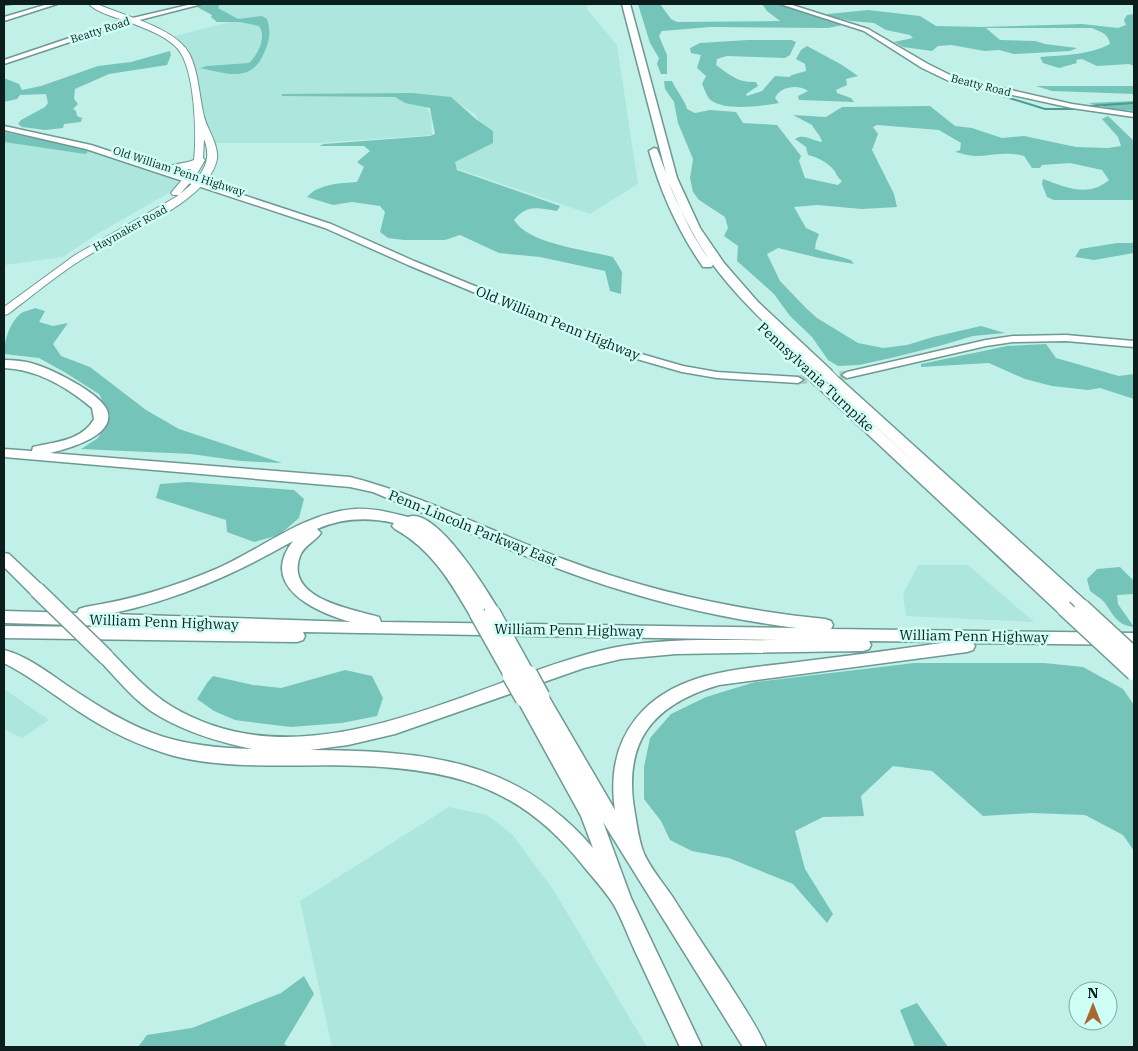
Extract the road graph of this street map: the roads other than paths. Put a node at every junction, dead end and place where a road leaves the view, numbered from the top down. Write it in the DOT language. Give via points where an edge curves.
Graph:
graph roads {
  1 [pos="54,4"];
  2 [pos="92,4"];
  3 [pos="198,4"];
  4 [pos="618,4"];
  5 [pos="626,4"];
  6 [pos="783,4"];
  7 [pos="4,19"];
  8 [pos="130,20"];
  9 [pos="4,62"];
  10 [pos="1134,115"];
  11 [pos="200,120"];
  12 [pos="4,128"];
  13 [pos="24,132"];
  14 [pos="200,160"];
  15 [pos="170,168"];
  16 [pos="196,180"];
  17 [pos="4,304"];
  18 [pos="4,312"];
  19 [pos="1134,344"];
  20 [pos="4,364"];
  21 [pos="827,377"];
  22 [pos="798,380"];
  23 [pos="4,452"];
  24 [pos="296,477"];
  25 [pos="422,526"];
  26 [pos="4,558"];
  27 [pos="484,613"];
  28 [pos="4,617"];
  29 [pos="38,618"];
  30 [pos="408,628"];
  31 [pos="4,632"];
  32 [pos="936,636"];
  33 [pos="1134,639"];
  34 [pos="863,645"];
  35 [pos="967,646"];
  36 [pos="1134,649"];
  37 [pos="1134,655"];
  38 [pos="4,656"];
  39 [pos="1134,673"];
  40 [pos="533,697"];
  41 [pos="264,743"];
  42 [pos="357,758"];
  43 [pos="634,855"];
  44 [pos="621,899"];
  45 [pos="691,1047"];
  46 [pos="755,1047"];
  1 -- 7 [label="main road"];
  2 -- 8 [label="main road, Haymaker Road"];
  3 -- 8 [label="main road, Beatty Road"];
  4 -- 21 [label="highway, Pennsylvania Turnpike" via="660,173 674,210 694,247 747,312 778,343"];
  5 -- 21 [label="highway, Pennsylvania Turnpike" via="672,178 695,228 720,265 754,305"];
  6 -- 10 [label="main road, Beatty Road" via="866,30 952,79 1072,106"];
  8 -- 9 [label="main road, Beatty Road"];
  8 -- 11 [label="main road, Haymaker Road" via="174,41 185,52"];
  11 -- 14 [label="main road, Haymaker Road"];
  11 -- 16 [label="main road, Haymaker Road" via="212,150 212,160"];
  12 -- 13 [label="main road, Old William Penn Highway"];
  13 -- 15 [label="main road, Old William Penn Highway" via="93,144"];
  13 -- 16 [label="main road, Old William Penn Highway" via="88,147"];
  14 -- 15 [label="main road" via="187,167"];
  14 -- 16 [label="main road, Haymaker Road"];
  15 -- 16 [label="main road, Old William Penn Highway"];
  16 -- 17 [label="main road, Haymaker Road" via="160,204 86,244"];
  16 -- 18 [label="main road, Haymaker Road" via="168,207 91,250"];
  16 -- 22 [label="main road, Old William Penn Highway" via="328,226 634,355 717,375"];
  19 -- 21 [label="main road" via="1066,338 1013,339"];
  20 -- 23 [label="highway" via="41,372 95,404 100,414 93,430 72,443 42,450"];
  21 -- 37 [label="highway, Pennsylvania Turnpike, bridge"];
  21 -- 39 [label="highway, Pennsylvania Turnpike, bridge"];
  23 -- 24 [label="highway, Penn-Lincoln Parkway East"];
  24 -- 25 [label="highway" via="375,496"];
  24 -- 32 [label="highway, Penn-Lincoln Parkway East" via="345,481 378,489 592,575 675,601 782,621"];
  25 -- 27 [label="highway" via="457,556"];
  25 -- 29 [label="highway" via="372,514 335,517 210,578 178,590 114,608"];
  26 -- 41 [label="highway, bridge" via="146,696 177,718 218,734"];
  27 -- 30 [label="highway" via="439,553 416,534 396,524 370,519 344,521 319,529 295,549 291,575 309,598 344,614"];
  27 -- 40 [label="highway, bridge"];
  28 -- 29 [label="highway, William Penn Highway"];
  29 -- 30 [label="highway, William Penn Highway"];
  30 -- 32 [label="highway, William Penn Highway"];
  31 -- 34 [label="highway, William Penn Highway" via="651,639"];
  32 -- 33 [label="highway, William Penn Highway"];
  34 -- 35 [label="highway, William Penn Highway"];
  34 -- 41 [label="highway" via="663,648 619,653 575,664 372,734 308,743"];
  35 -- 36 [label="highway, William Penn Highway"];
  35 -- 43 [label="highway" via="730,677 700,684 672,696 641,724 624,760 624,799"];
  38 -- 42 [label="highway" via="115,726 164,746 222,755"];
  40 -- 43 [label="highway"];
  40 -- 44 [label="highway" via="590,814"];
  41 -- 42 [label="highway"];
  42 -- 44 [label="highway" via="439,765 472,774 509,790 537,807 563,829"];
  43 -- 46 [label="highway"];
  44 -- 45 [label="highway"];
}
